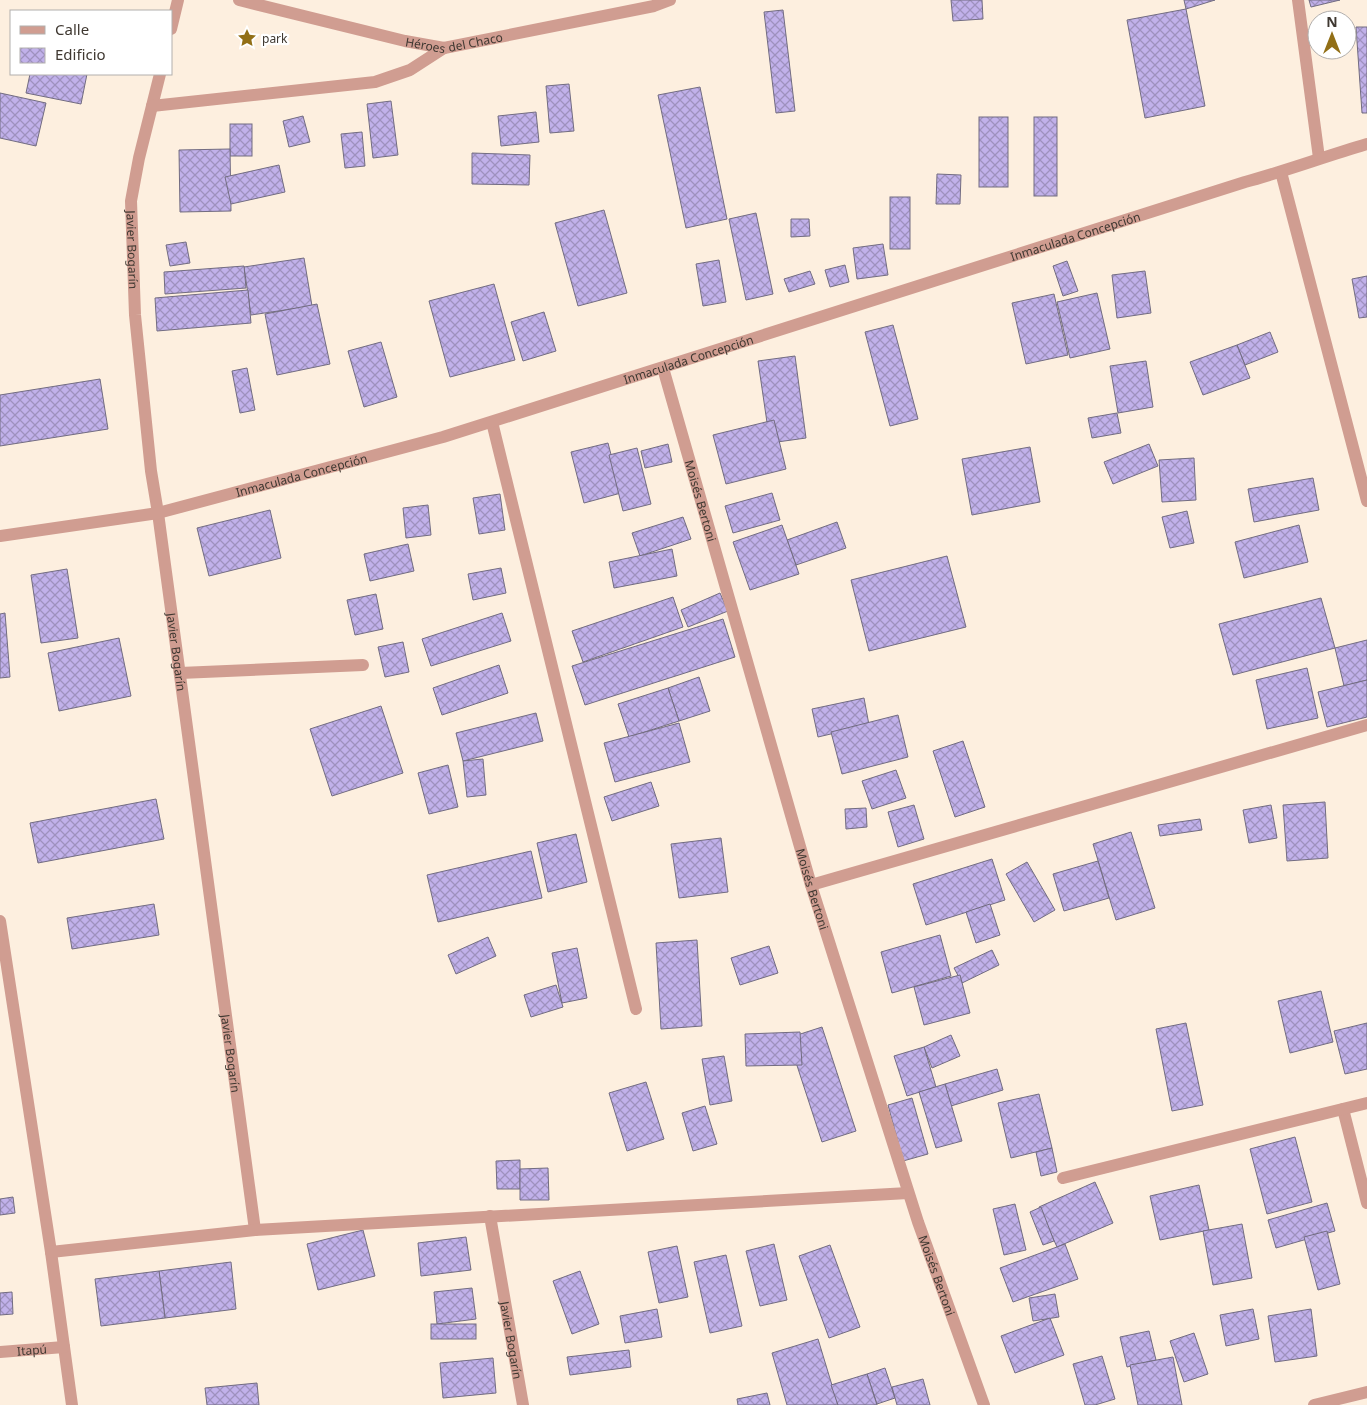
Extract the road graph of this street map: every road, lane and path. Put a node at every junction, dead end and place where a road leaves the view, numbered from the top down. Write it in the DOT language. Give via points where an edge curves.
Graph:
graph roads {
  1 [pos="178,0"];
  2 [pos="239,0"];
  3 [pos="670,0"];
  4 [pos="1298,0"];
  5 [pos="172,25"];
  6 [pos="444,48"];
  7 [pos="160,75"];
  8 [pos="152,106"];
  9 [pos="1367,144"];
  10 [pos="1319,158"];
  11 [pos="1281,172"];
  12 [pos="663,368"];
  13 [pos="492,422"];
  14 [pos="1367,501"];
  15 [pos="158,513"];
  16 [pos="0,536"];
  17 [pos="363,666"];
  18 [pos="180,673"];
  19 [pos="1367,725"];
  20 [pos="811,885"];
  21 [pos="0,921"];
  22 [pos="636,1009"];
  23 [pos="1367,1103"];
  24 [pos="1343,1109"];
  25 [pos="1063,1178"];
  26 [pos="908,1193"];
  27 [pos="1367,1203"];
  28 [pos="490,1216"];
  29 [pos="255,1230"];
  30 [pos="51,1252"];
  31 [pos="64,1347"];
  32 [pos="0,1352"];
  33 [pos="1367,1392"];
  34 [pos="72,1405"];
  35 [pos="523,1405"];
  36 [pos="984,1405"];
  37 [pos="1314,1405"];
  1 -- 5 [label="street"];
  2 -- 6 [label="street, Héroes del Chaco"];
  3 -- 6 [label="street, Héroes del Chaco" via="654,6"];
  4 -- 10 [label="street"];
  6 -- 8 [label="street" via="410,70 375,82"];
  7 -- 8 [label="street, Javier Bogarín"];
  8 -- 15 [label="street, Javier Bogarín" via="131,201 135,315"];
  9 -- 10 [label="street, Inmaculada Concepción"];
  10 -- 11 [label="street, Inmaculada Concepción"];
  11 -- 12 [label="street, Inmaculada Concepción"];
  11 -- 14 [label="street"];
  12 -- 13 [label="street, Inmaculada Concepción"];
  12 -- 20 [label="street, Moisés Bertoni"];
  13 -- 15 [label="street, Inmaculada Concepción"];
  13 -- 22 [label="street"];
  15 -- 16 [label="street, Inmaculada Concepción"];
  15 -- 18 [label="street, Javier Bogarín"];
  17 -- 18 [label="street"];
  18 -- 29 [label="street, Javier Bogarín"];
  19 -- 20 [label="street"];
  20 -- 26 [label="street, Moisés Bertoni"];
  21 -- 30 [label="street"];
  23 -- 24 [label="street"];
  24 -- 25 [label="street"];
  24 -- 27 [label="street"];
  26 -- 28 [label="street"];
  26 -- 36 [label="street, Moisés Bertoni"];
  28 -- 29 [label="street"];
  28 -- 35 [label="street, Javier Bogarín"];
  29 -- 30 [label="street"];
  30 -- 31 [label="street"];
  31 -- 32 [label="street, Itapú"];
  31 -- 34 [label="street"];
  33 -- 37 [label="street"];
}
